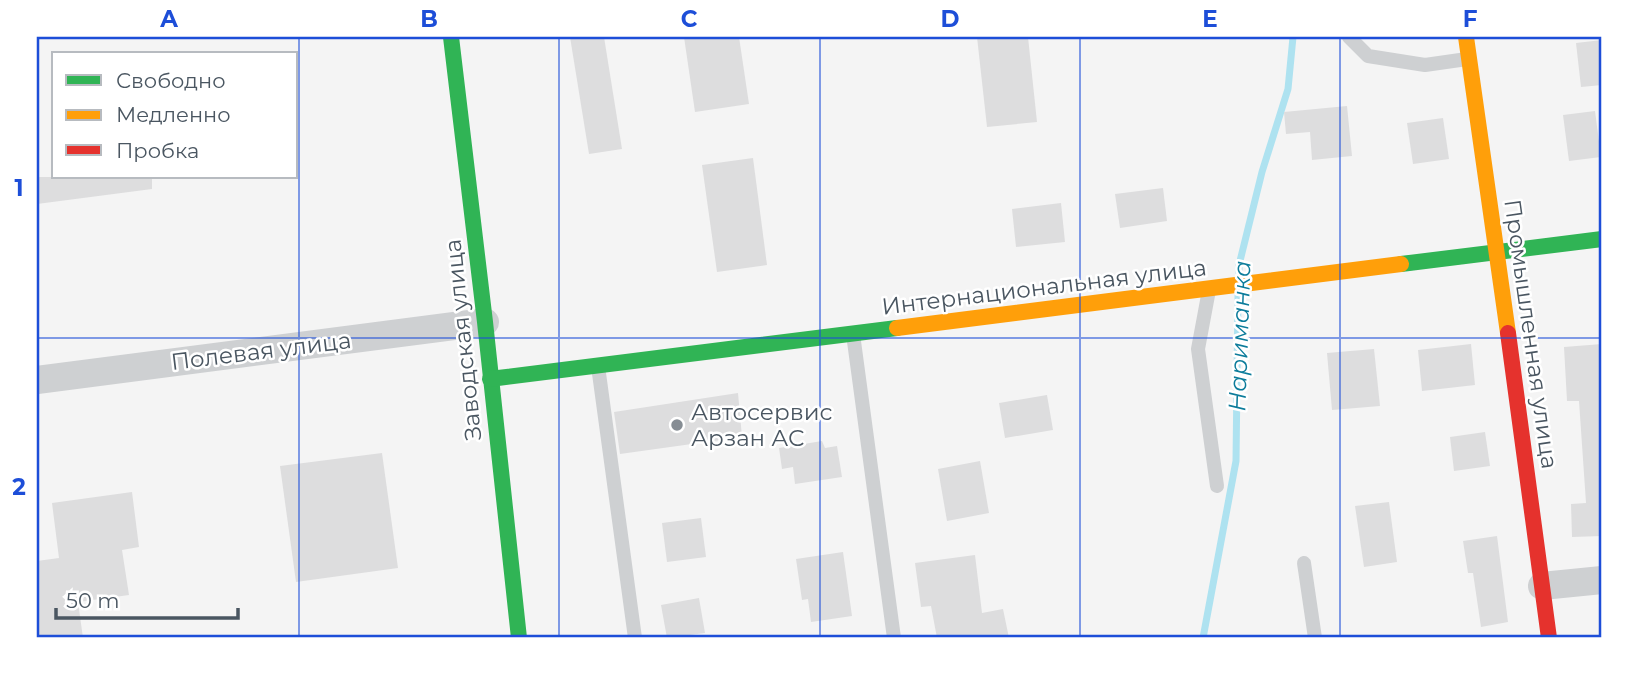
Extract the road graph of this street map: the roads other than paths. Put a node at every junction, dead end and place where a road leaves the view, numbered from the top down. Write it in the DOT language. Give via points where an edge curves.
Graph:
graph roads {
  1 [pos="451,37"];
  2 [pos="1349,37"];
  3 [pos="1466,37"];
  4 [pos="1468,58"];
  5 [pos="1602,239"];
  6 [pos="1497,251"];
  7 [pos="1209,289"];
  8 [pos="485,322"];
  9 [pos="853,333"];
  10 [pos="597,365"];
  11 [pos="490,379"];
  12 [pos="37,380"];
  13 [pos="1217,486"];
  14 [pos="1304,563"];
  15 [pos="1602,580"];
  16 [pos="1542,586"];
  17 [pos="519,638"];
  18 [pos="635,638"];
  19 [pos="894,638"];
  20 [pos="1315,638"];
  21 [pos="1549,638"];
  1 -- 8 [label="street, Заводская улица"];
  2 -- 4 [label="lane" via="1368,55 1425,65"];
  3 -- 4 [label="street, Промышленная улица"];
  4 -- 6 [label="street, Промышленная улица"];
  5 -- 6 [label="street, Интернациональная улица"];
  6 -- 7 [label="street, Интернациональная улица"];
  6 -- 16 [label="street, Промышленная улица"];
  7 -- 9 [label="street, Интернациональная улица"];
  7 -- 13 [label="lane" via="1198,349"];
  8 -- 11 [label="street, Заводская улица"];
  8 -- 12 [label="street, Полевая улица"];
  9 -- 10 [label="street, Интернациональная улица"];
  9 -- 19 [label="lane"];
  10 -- 11 [label="street, Интернациональная улица"];
  10 -- 18 [label="lane"];
  11 -- 17 [label="street, Заводская улица"];
  14 -- 20 [label="lane"];
  15 -- 16 [label="street"];
  16 -- 21 [label="street, Промышленная улица"];
}
